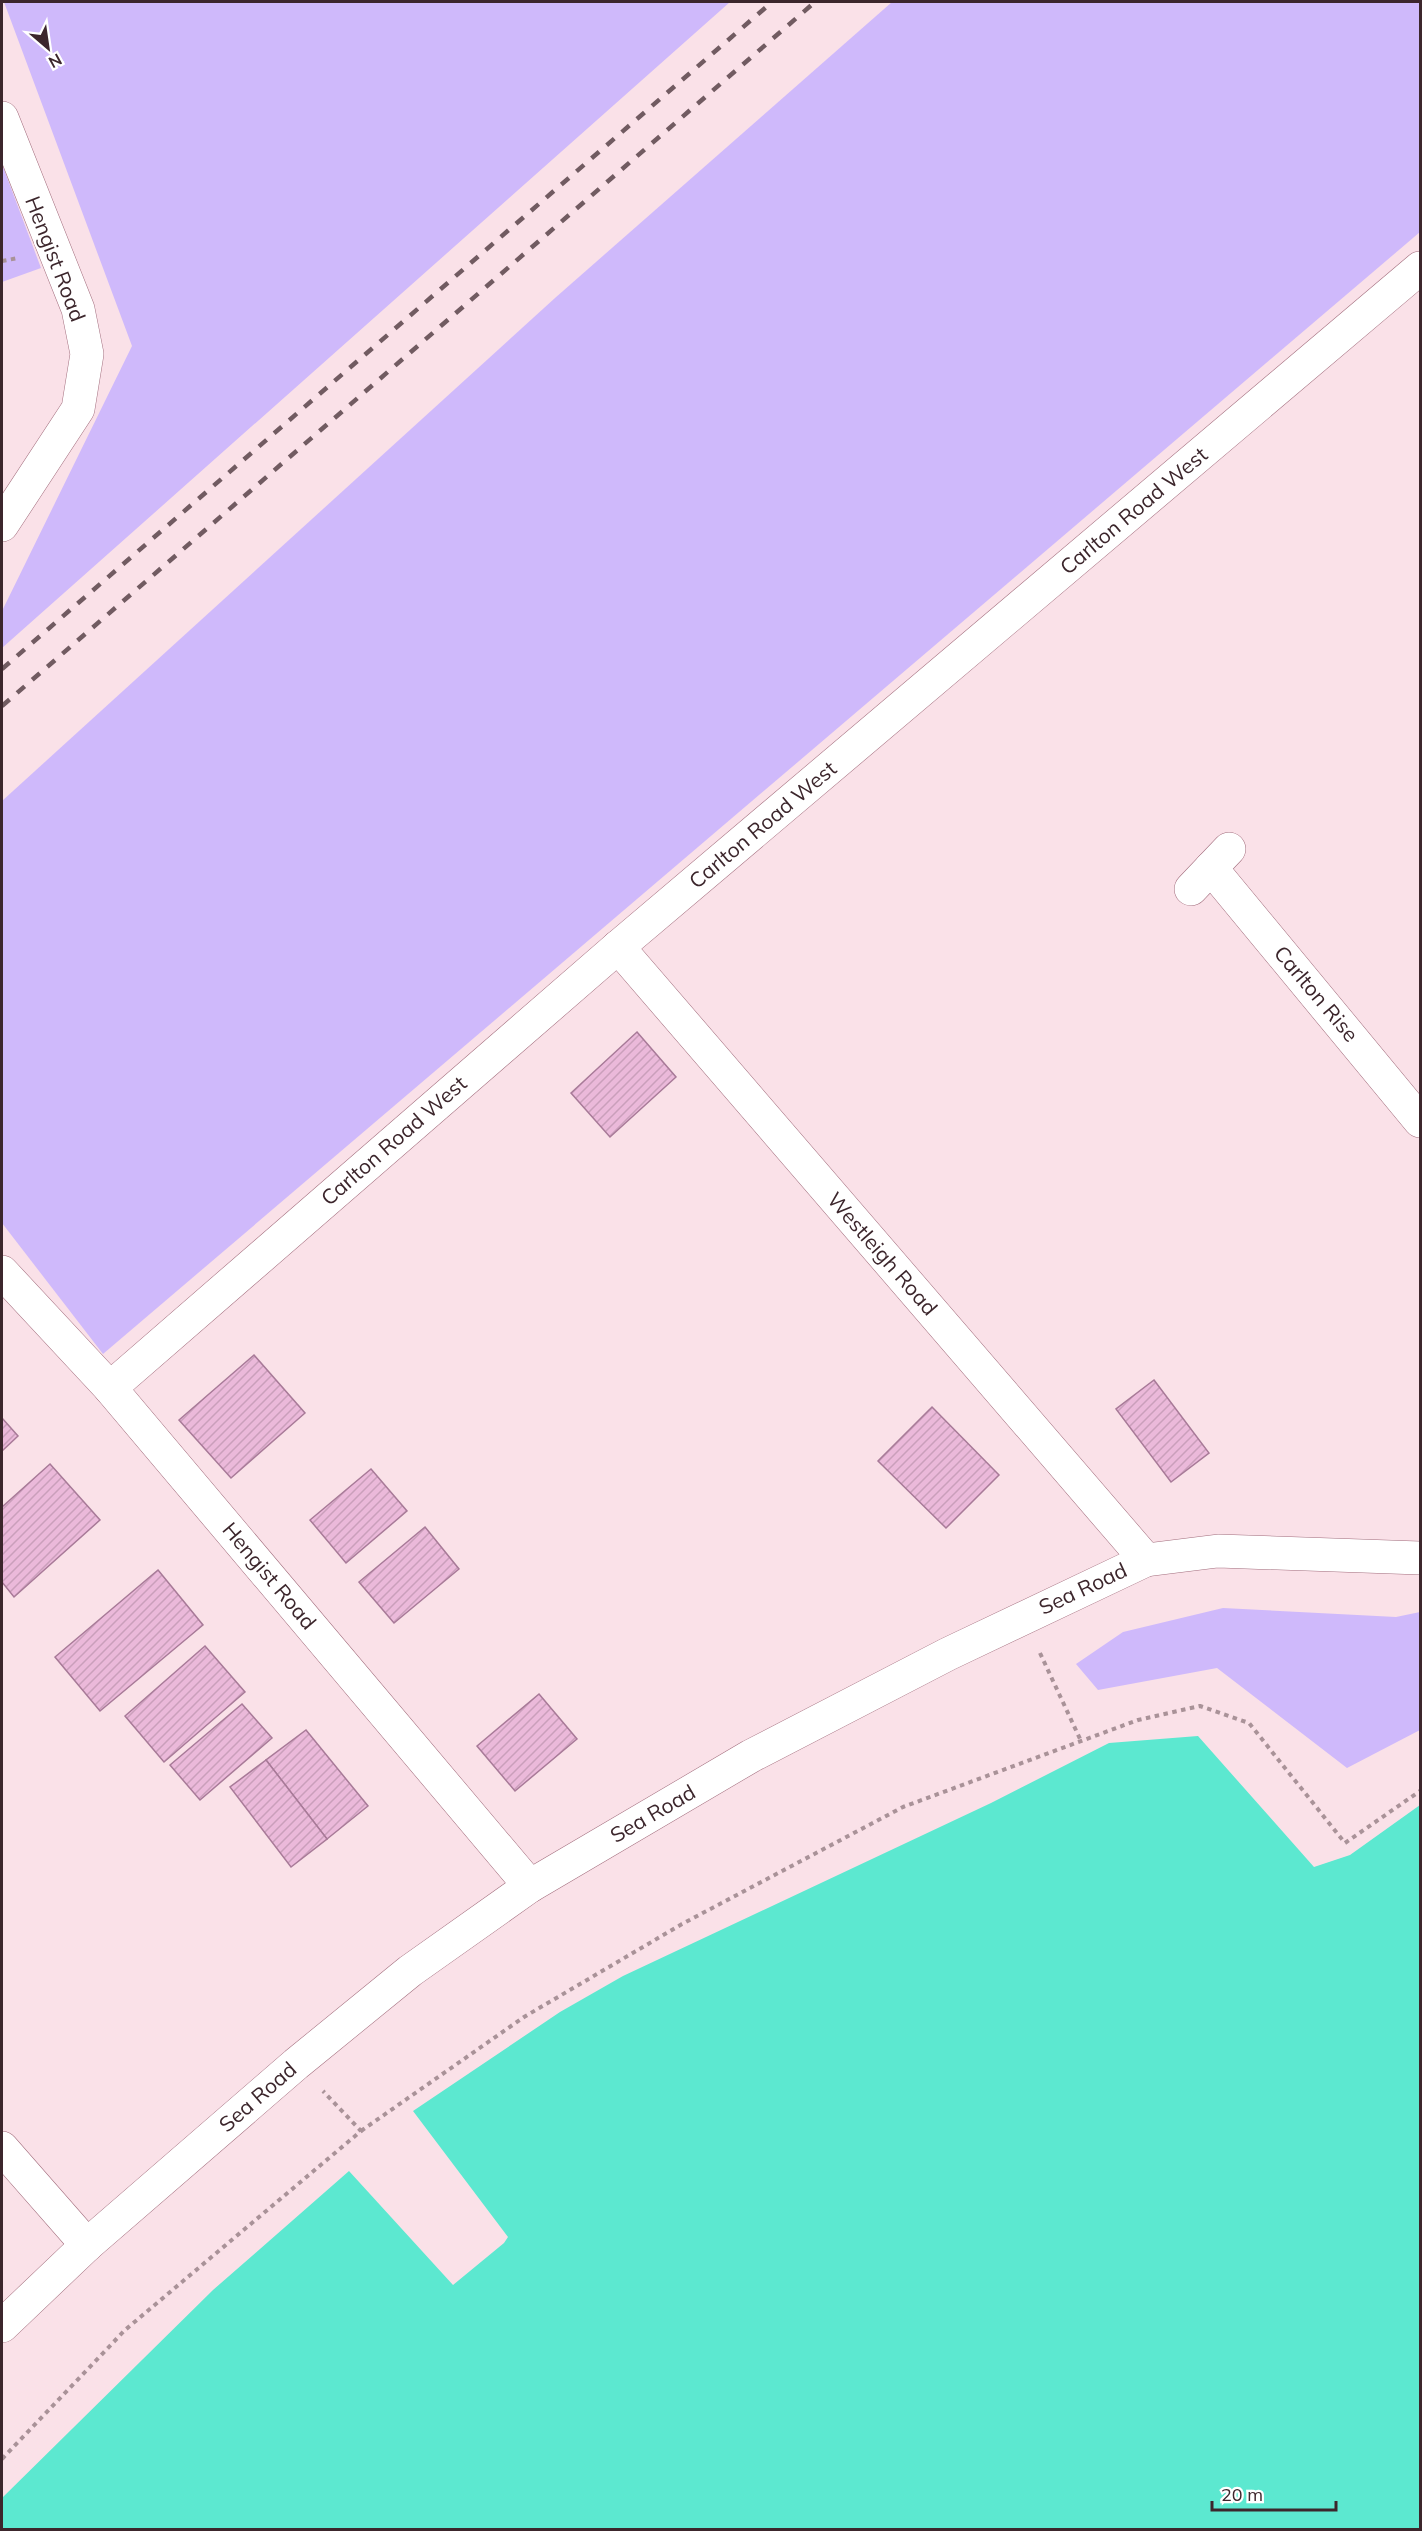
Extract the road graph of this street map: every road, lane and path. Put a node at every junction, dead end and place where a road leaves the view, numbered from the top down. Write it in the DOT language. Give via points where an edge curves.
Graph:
graph roads {
  1 [pos="2,118"];
  2 [pos="1420,268"];
  3 [pos="2,525"];
  4 [pos="1210,869"];
  5 [pos="618,947"];
  6 [pos="1420,1120"];
  7 [pos="2,1272"];
  8 [pos="110,1388"];
  9 [pos="1420,1558"];
  10 [pos="1146,1560"];
  11 [pos="1058,1687"];
  12 [pos="1081,1742"];
  13 [pos="1420,1791"];
  14 [pos="530,1886"];
  15 [pos="296,2064"];
  16 [pos="361,2131"];
  17 [pos="2,2148"];
  18 [pos="87,2245"];
  19 [pos="2,2326"];
  20 [pos="2,2459"];
  1 -- 3 [label="street, Hengist Road" via="78,309 87,354 78,409"];
  2 -- 5 [label="street, Carlton Road West"];
  4 -- 6 [label="street, Carlton Rise"];
  5 -- 8 [label="street, Carlton Road West"];
  5 -- 10 [label="street, Westleigh Road"];
  7 -- 8 [label="street, Hengist Road"];
  8 -- 14 [label="street, Hengist Road"];
  9 -- 10 [label="street, Sea Road" via="1218,1551"];
  10 -- 14 [label="street, Sea Road" via="948,1654 751,1756"];
  11 -- 12 [label="path"];
  12 -- 13 [label="path" via="1138,1720 1200,1706 1249,1723 1345,1843"];
  12 -- 16 [label="path" via="903,1807 682,1924 524,2017"];
  14 -- 15 [label="street, Sea Road" via="410,1971"];
  15 -- 16 [label="path"];
  15 -- 18 [label="street, Sea Road"];
  16 -- 20 [label="path" via="125,2330"];
  17 -- 18 [label="street"];
  18 -- 19 [label="street, Sea Road"];
}
